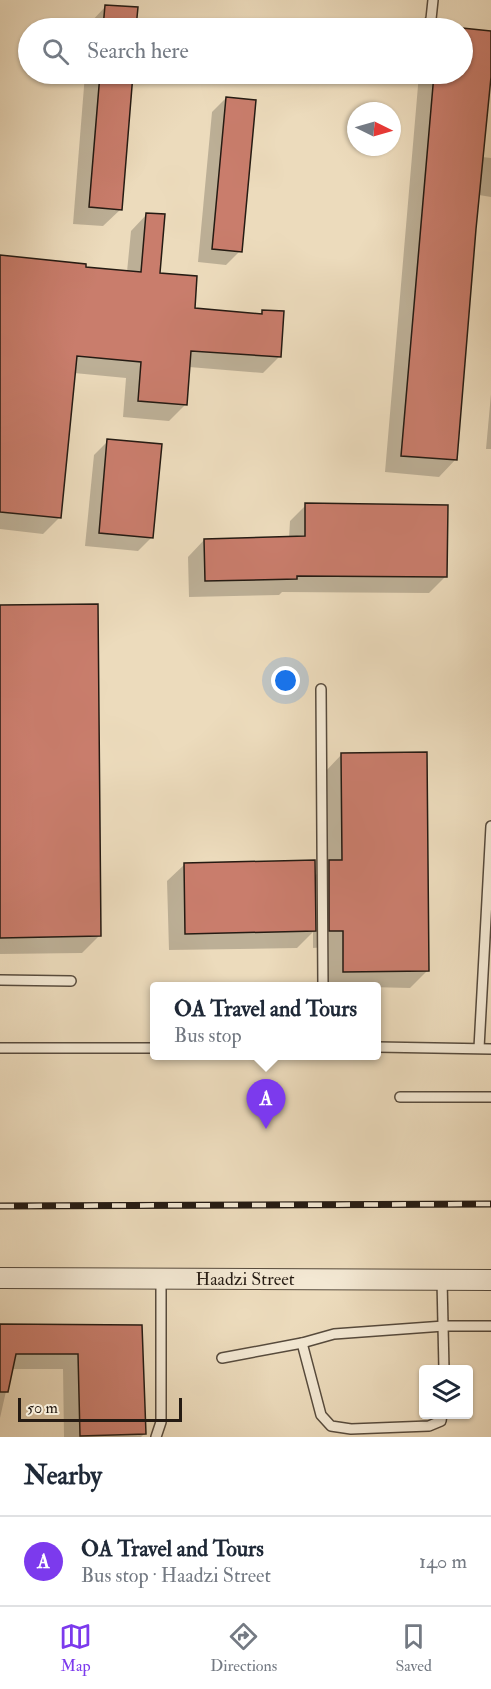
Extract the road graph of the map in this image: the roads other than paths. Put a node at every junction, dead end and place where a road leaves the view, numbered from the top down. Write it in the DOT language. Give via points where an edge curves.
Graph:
graph roads {
  1 [pos="433,0"];
  2 [pos="431,18"];
  3 [pos="321,689"];
  4 [pos="491,826"];
  5 [pos="0,980"];
  6 [pos="71,981"];
  7 [pos="323,982"];
  8 [pos="381,1047"];
  9 [pos="0,1048"];
  10 [pos="150,1048"];
  11 [pos="478,1048"];
  12 [pos="491,1048"];
  13 [pos="400,1097"];
  14 [pos="491,1097"];
  15 [pos="0,1278"];
  16 [pos="161,1278"];
  17 [pos="442,1280"];
  18 [pos="491,1280"];
  19 [pos="444,1326"];
  20 [pos="491,1326"];
  21 [pos="302,1343"];
  22 [pos="222,1358"];
  23 [pos="444,1365"];
  24 [pos="441,1419"];
  25 [pos="156,1437"];
  1 -- 2 [label="lane"];
  3 -- 7 [label="lane"];
  4 -- 11 [label="lane"];
  5 -- 6 [label="lane"];
  8 -- 11 [label="lane"];
  9 -- 10 [label="lane"];
  11 -- 12 [label="lane"];
  13 -- 14 [label="lane"];
  15 -- 16 [label="street, Haadzi Street"];
  16 -- 17 [label="street, Haadzi Street"];
  16 -- 25 [label="lane" via="161,1422"];
  17 -- 18 [label="street, Haadzi Street"];
  17 -- 19 [label="lane"];
  19 -- 20 [label="lane"];
  19 -- 21 [label="lane" via="334,1334"];
  19 -- 23 [label="lane"];
  21 -- 22 [label="lane"];
  21 -- 24 [label="lane" via="321,1414 331,1426 351,1430 429,1426"];
}
